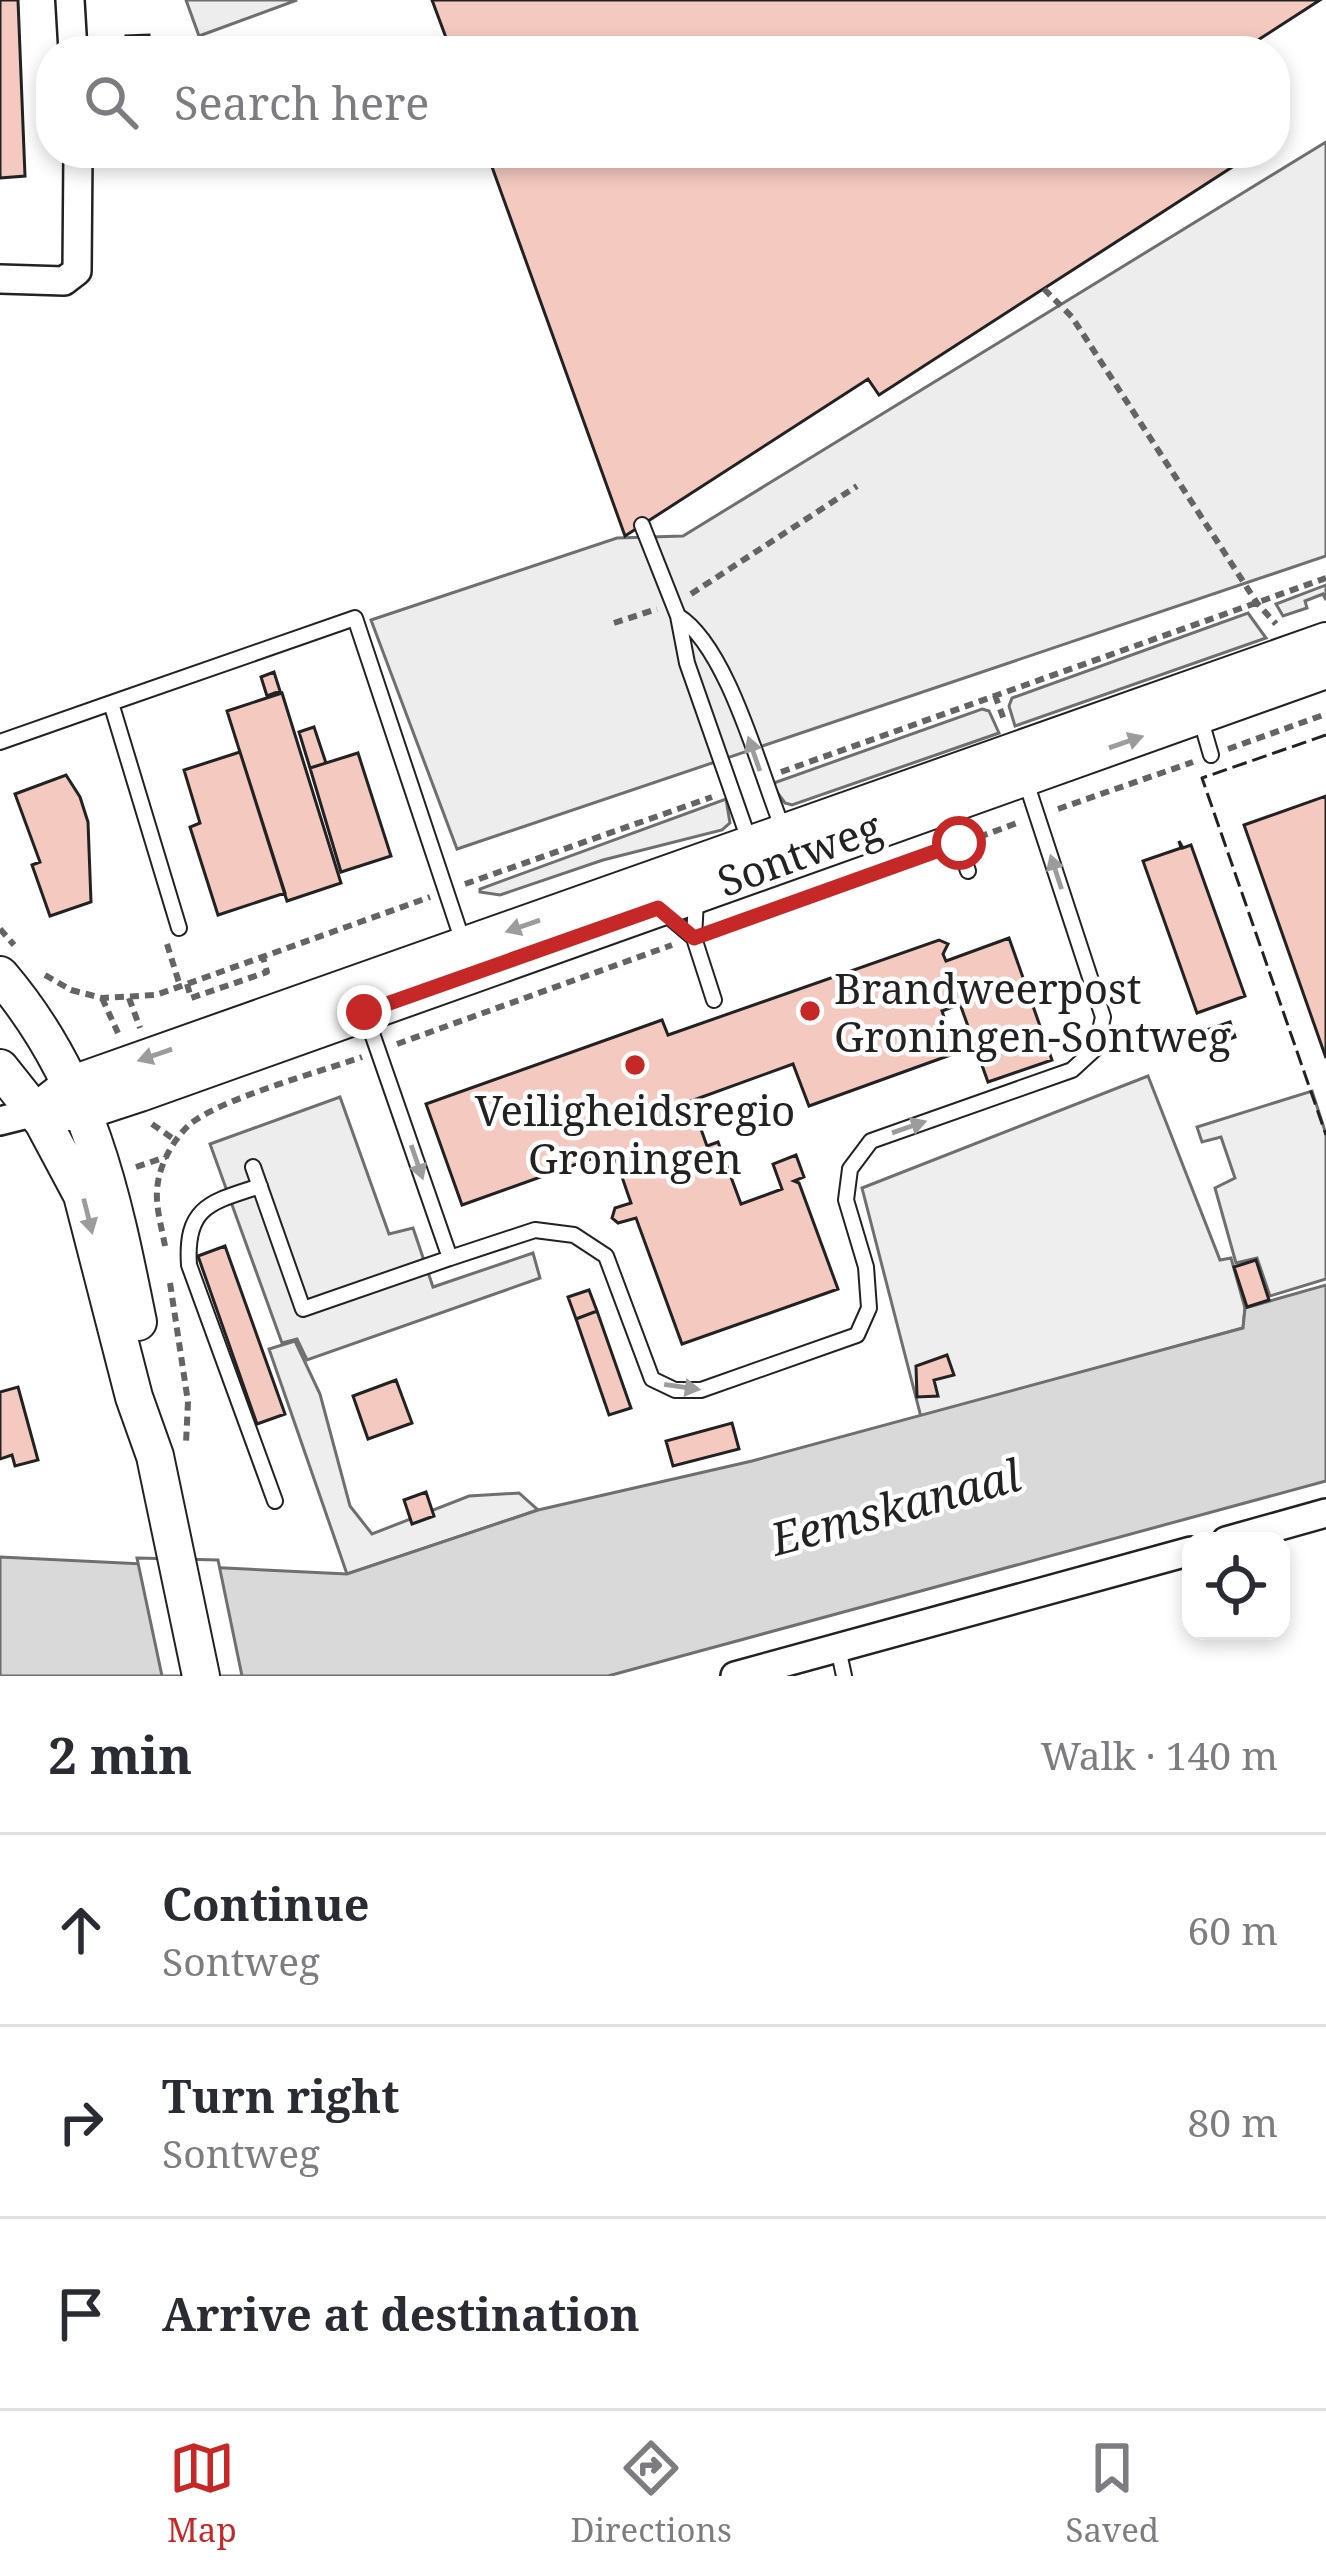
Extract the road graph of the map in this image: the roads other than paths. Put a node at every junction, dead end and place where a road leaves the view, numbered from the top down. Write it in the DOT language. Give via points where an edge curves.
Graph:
graph roads {
  1 [pos="70,0"];
  2 [pos="72,36"];
  3 [pos="78,168"];
  4 [pos="0,279"];
  5 [pos="642,525"];
  6 [pos="676,610"];
  7 [pos="1326,640"];
  8 [pos="1326,670"];
  9 [pos="1195,702"];
  10 [pos="112,703"];
  11 [pos="0,742"];
  12 [pos="1211,755"];
  13 [pos="1020,764"];
  14 [pos="940,792"];
  15 [pos="772,848"];
  16 [pos="968,871"];
  17 [pos="696,894"];
  18 [pos="646,897"];
  19 [pos="178,928"];
  20 [pos="694,938"];
  21 [pos="469,960"];
  22 [pos="13,968"];
  23 [pos="360,999"];
  24 [pos="713,1000"];
  25 [pos="0,1068"];
  26 [pos="76,1098"];
  27 [pos="18,1117"];
  28 [pos="254,1167"];
  29 [pos="260,1186"];
  30 [pos="450,1258"];
  31 [pos="171,1453"];
  32 [pos="275,1501"];
  33 [pos="1326,1514"];
  34 [pos="1259,1532"];
  35 [pos="1182,1552"];
  36 [pos="838,1648"];
  37 [pos="201,1676"];
  38 [pos="735,1676"];
  39 [pos="844,1676"];
  1 -- 2 [label="street"];
  3 -- 4 [label="street" via="77,271 64,281"];
  5 -- 6 [label="lane"];
  6 -- 15 [label="lane" via="732,790"];
  15 -- 6 [label="lane, one-way" via="763,778 731,690 695,626"];
  7 -- 9 [label="street, Sontweg"];
  8 -- 9 [label="street, Sontweg"];
  9 -- 12 [label="lane"];
  9 -- 13 [label="street, Sontweg"];
  10 -- 11 [label="lane"];
  10 -- 19 [label="lane"];
  10 -- 21 [label="lane" via="355,618"];
  13 -- 14 [label="street, Sontweg"];
  30 -- 13 [label="lane, one-way" via="535,1230 574,1235 606,1256 652,1379 675,1390 701,1390 856,1335 869,1308 846,1200 850,1168 871,1141 1072,1070 1096,1048 1103,1017"];
  14 -- 15 [label="street, Sontweg"];
  14 -- 16 [label="lane"];
  15 -- 17 [label="street, Sontweg"];
  15 -- 18 [label="street, Sontweg"];
  17 -- 18 [label="street, Sontweg"];
  17 -- 20 [label="lane"];
  18 -- 20 [label="lane"];
  18 -- 21 [label="street, Sontweg"];
  20 -- 24 [label="lane"];
  21 -- 23 [label="street, Sontweg"];
  22 -- 26 [label="street"];
  23 -- 26 [label="street, Sontweg"];
  23 -- 30 [label="lane, one-way"];
  25 -- 27 [label="street"];
  26 -- 27 [label="street, Sontweg"];
  26 -- 31 [label="street" via="112,1191"];
  27 -- 31 [label="street, one-way" via="60,1150 82,1195 134,1397"];
  28 -- 29 [label="lane"];
  29 -- 30 [label="lane" via="303,1309"];
  29 -- 32 [label="lane" via="208,1203 188,1250"];
  31 -- 37 [label="street" via="169,1529"];
  33 -- 34 [label="street"];
  35 -- 36 [label="street"];
  36 -- 38 [label="street"];
  36 -- 39 [label="lane"];
}
